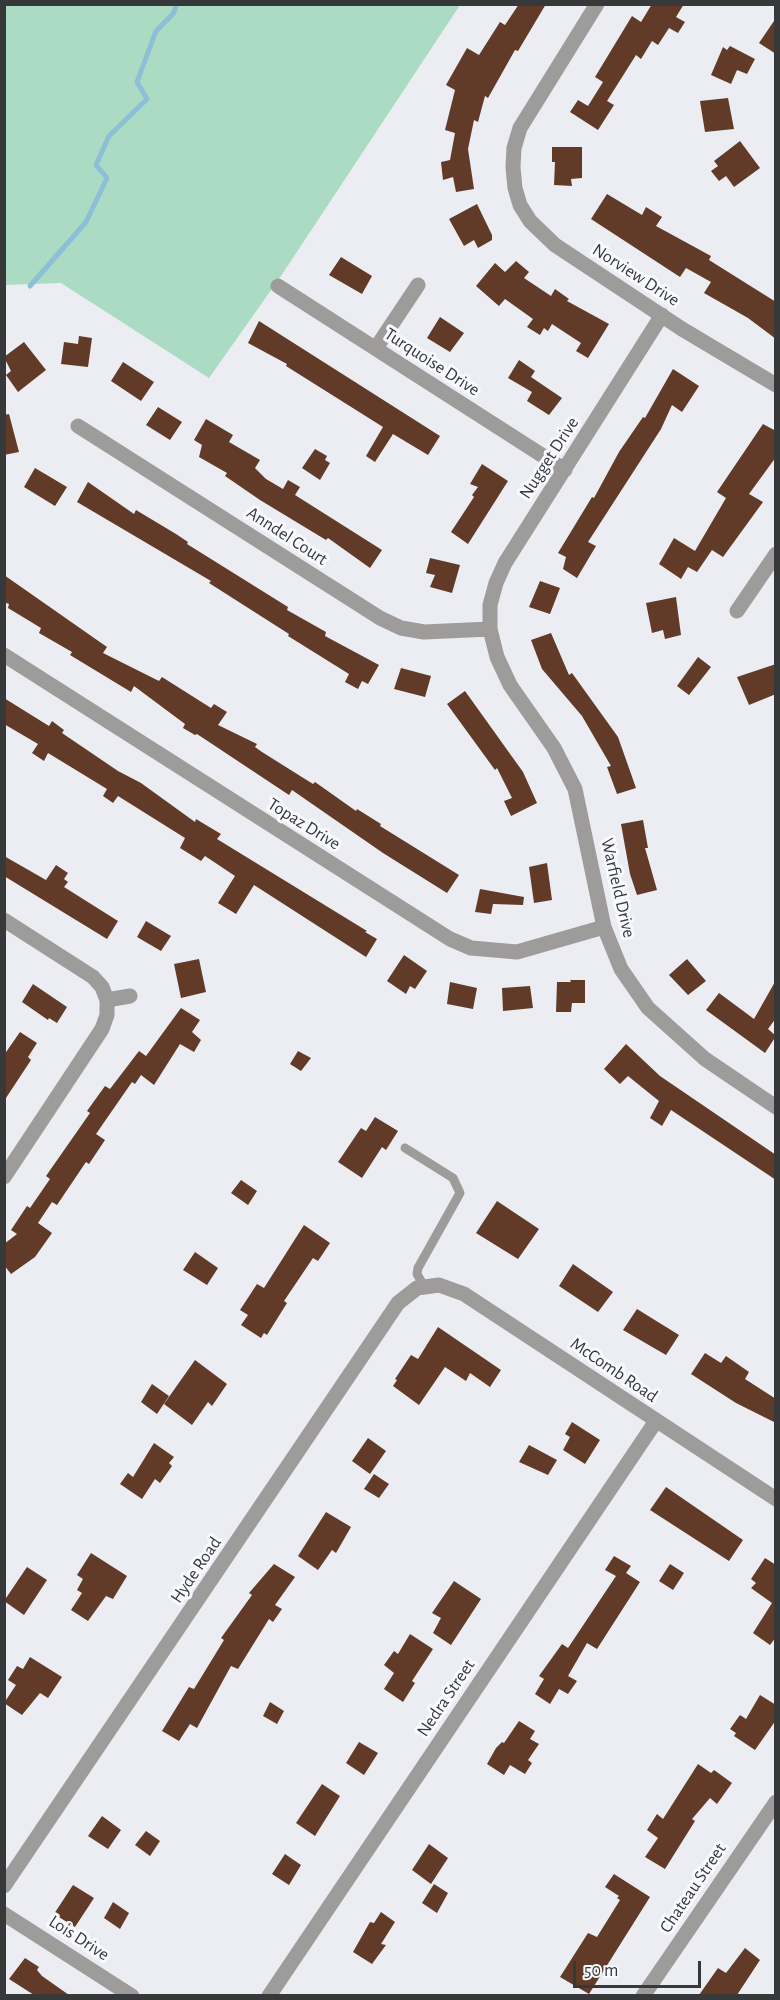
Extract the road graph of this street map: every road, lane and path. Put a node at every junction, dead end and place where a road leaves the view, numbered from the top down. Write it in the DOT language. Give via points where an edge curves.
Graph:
graph roads {
  1 [pos="597,4"];
  2 [pos="418,285"];
  3 [pos="278,286"];
  4 [pos="662,315"];
  5 [pos="376,348"];
  6 [pos="776,385"];
  7 [pos="78,426"];
  8 [pos="565,470"];
  9 [pos="776,554"];
  10 [pos="737,611"];
  11 [pos="490,629"];
  12 [pos="4,655"];
  13 [pos="4,920"];
  14 [pos="604,927"];
  15 [pos="130,996"];
  16 [pos="107,1000"];
  17 [pos="776,1107"];
  18 [pos="405,1148"];
  19 [pos="4,1177"];
  20 [pos="425,1285"];
  21 [pos="656,1421"];
  22 [pos="776,1499"];
  23 [pos="776,1802"];
  24 [pos="4,1886"];
  25 [pos="4,1914"];
  26 [pos="132,1995"];
  27 [pos="269,1995"];
  28 [pos="643,1995"];
  1 -- 4 [label="street, Norview Drive" via="520,128 514,148 515,188 520,206 542,234"];
  2 -- 5 [label="street"];
  3 -- 5 [label="street, Turquoise Drive"];
  4 -- 6 [label="street, Norview Drive"];
  4 -- 8 [label="street, Nugget Drive"];
  5 -- 8 [label="street, Turquoise Drive"];
  7 -- 11 [label="street, Anndel Court" via="380,618 401,628 424,632"];
  8 -- 11 [label="street, Nugget Drive" via="496,583 490,605"];
  9 -- 10 [label="street"];
  11 -- 14 [label="street, Warfield Drive" via="510,686 554,748 575,789"];
  12 -- 14 [label="street, Topaz Drive" via="450,939 471,948 517,952"];
  13 -- 16 [label="street" via="93,977"];
  14 -- 17 [label="street, Warfield Drive" via="621,969 648,1008 705,1059"];
  15 -- 16 [label="street"];
  16 -- 19 [label="street" via="102,1029"];
  18 -- 20 [label="lane" via="453,1178 460,1193 418,1268 417,1274"];
  20 -- 21 [label="street, McComb Road" via="446,1286 464,1294"];
  20 -- 24 [label="street, Hyde Road" via="398,1303"];
  21 -- 22 [label="street, McComb Road"];
  21 -- 27 [label="street, Nedra Street"];
  23 -- 28 [label="street, Chateau Street"];
  25 -- 26 [label="street, Lois Drive"];
}
